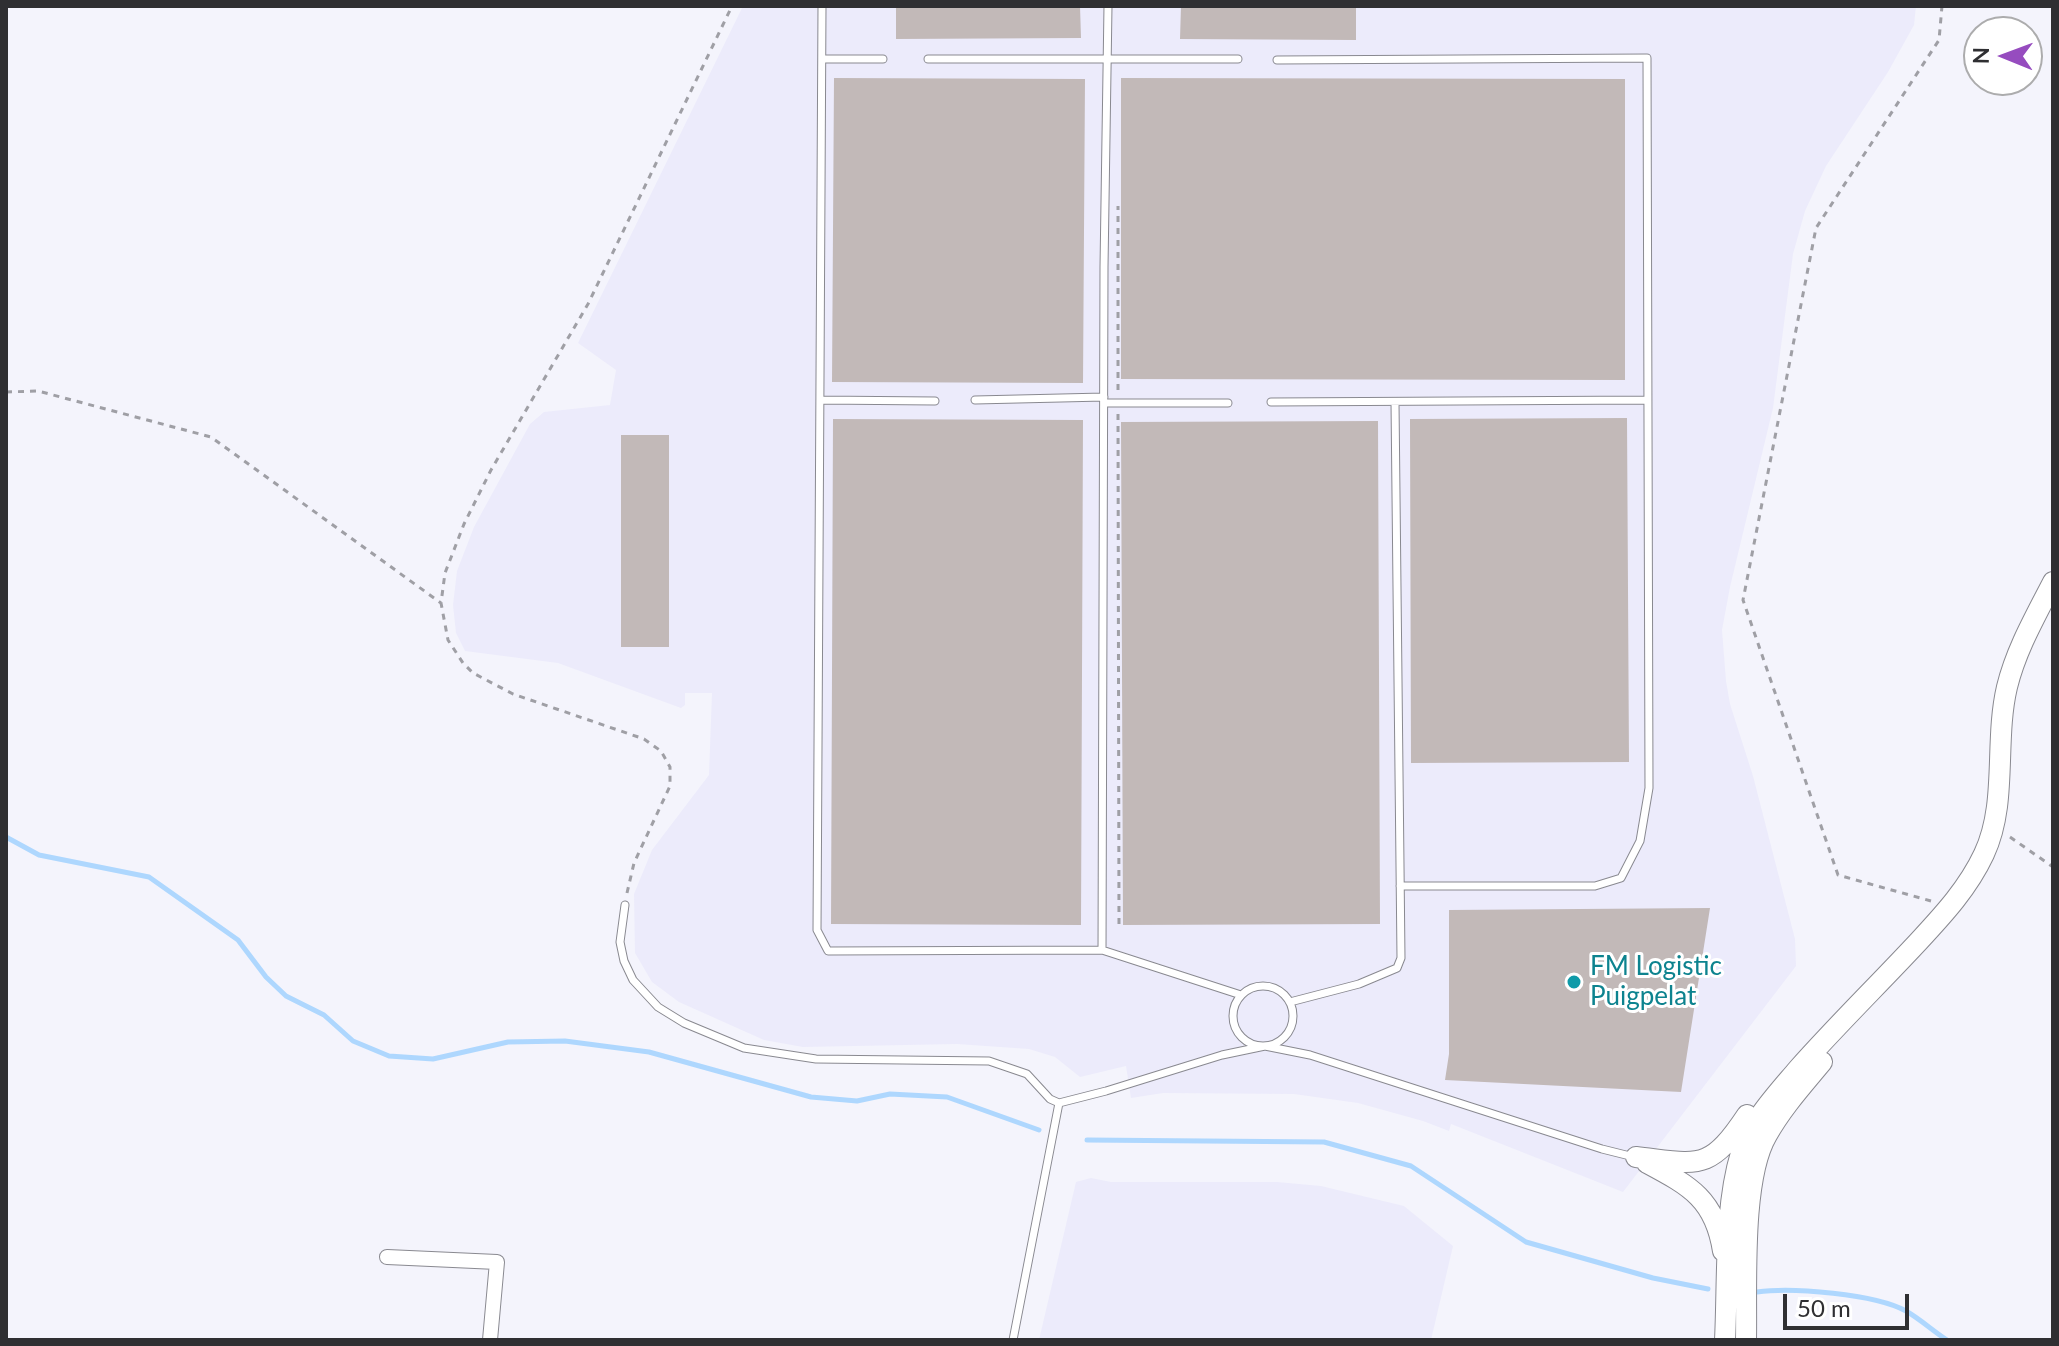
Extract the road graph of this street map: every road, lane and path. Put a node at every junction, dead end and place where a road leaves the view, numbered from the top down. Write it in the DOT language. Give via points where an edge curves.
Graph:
graph roads {
  1 [pos="732,6"];
  2 [pos="822,6"];
  3 [pos="1108,6"];
  4 [pos="1942,6"];
  5 [pos="822,59"];
  6 [pos="883,59"];
  7 [pos="928,59"];
  8 [pos="1107,59"];
  9 [pos="1238,59"];
  10 [pos="1277,60"];
  11 [pos="1118,194"];
  12 [pos="6,392"];
  13 [pos="820,400"];
  14 [pos="975,400"];
  15 [pos="1104,400"];
  16 [pos="1647,400"];
  17 [pos="935,401"];
  18 [pos="1271,402"];
  19 [pos="1395,402"];
  20 [pos="1118,403"];
  21 [pos="1228,403"];
  22 [pos="2053,582"];
  23 [pos="441,603"];
  24 [pos="1994,826"];
  25 [pos="2053,867"];
  26 [pos="1400,886"];
  27 [pos="625,905"];
  28 [pos="1950,907"];
  29 [pos="1119,926"];
  30 [pos="1102,950"];
  31 [pos="1241,995"];
  32 [pos="1868,997"];
  33 [pos="1290,1002"];
  34 [pos="1265,1046"];
  35 [pos="1816,1049"];
  36 [pos="1059,1103"];
  37 [pos="1781,1115"];
  38 [pos="1636,1157"];
  39 [pos="1689,1163"];
  40 [pos="1735,1185"];
  41 [pos="1698,1193"];
  42 [pos="387,1257"];
  43 [pos="1728,1287"];
  44 [pos="490,1340"];
  45 [pos="1013,1340"];
  46 [pos="1725,1340"];
  47 [pos="1738,1340"];
  48 [pos="1746,1340"];
  1 -- 23 [label="path" via="588,304 464,524 445,573"];
  2 -- 5 [label="lane"];
  3 -- 8 [label="lane"];
  4 -- 28 [label="path" via="1939,40 1816,228 1743,600 1838,875"];
  5 -- 6 [label="lane"];
  5 -- 13 [label="lane"];
  7 -- 8 [label="lane"];
  8 -- 9 [label="lane"];
  8 -- 15 [label="lane"];
  10 -- 16 [label="lane" via="1647,58"];
  11 -- 20 [label="path"];
  12 -- 23 [label="path" via="38,391 211,437"];
  13 -- 17 [label="lane"];
  13 -- 30 [label="lane" via="817,930 828,951"];
  14 -- 15 [label="lane"];
  15 -- 20 [label="lane"];
  15 -- 30 [label="lane"];
  16 -- 19 [label="lane"];
  16 -- 26 [label="lane" via="1649,788 1640,841 1621,878 1595,886"];
  18 -- 19 [label="lane"];
  19 -- 26 [label="lane"];
  20 -- 21 [label="lane"];
  20 -- 29 [label="path"];
  22 -- 24 [label="street" via="2018,650 2007,689"];
  23 -- 27 [label="path" via="448,640 473,673 513,694 644,739 661,751 670,767 670,786 634,863"];
  24 -- 25 [label="path"];
  24 -- 28 [label="street" via="1972,877"];
  26 -- 33 [label="lane" via="1397,968"];
  27 -- 36 [label="lane" via="620,942 633,980 658,1007 684,1023 744,1048 816,1059 989,1061 1027,1074"];
  28 -- 32 [label="street"];
  30 -- 31 [label="lane"];
  31 -- 33 [label="lane" via="1265,986"];
  31 -- 34 [label="lane" via="1234,1007 1234,1027 1246,1042"];
  32 -- 35 [label="street"];
  32 -- 37 [label="street"];
  33 -- 34 [label="lane" via="1289,1031"];
  34 -- 36 [label="lane"];
  34 -- 38 [label="lane" via="1310,1055"];
  35 -- 39 [label="street" via="1790,1066 1713,1157"];
  35 -- 40 [label="street" via="1752,1127"];
  36 -- 45 [label="lane"];
  37 -- 40 [label="street" via="1757,1132 1742,1179"];
  37 -- 48 [label="street" via="1754,1168"];
  38 -- 39 [label="street"];
  38 -- 41 [label="street"];
  39 -- 40 [label="street" via="1714,1167"];
  40 -- 41 [label="street"];
  40 -- 43 [label="street"];
  40 -- 47 [label="street" via="1742,1211"];
  41 -- 43 [label="street" via="1720,1234"];
  42 -- 44 [label="street" via="497,1262"];
  43 -- 46 [label="street"];
}
